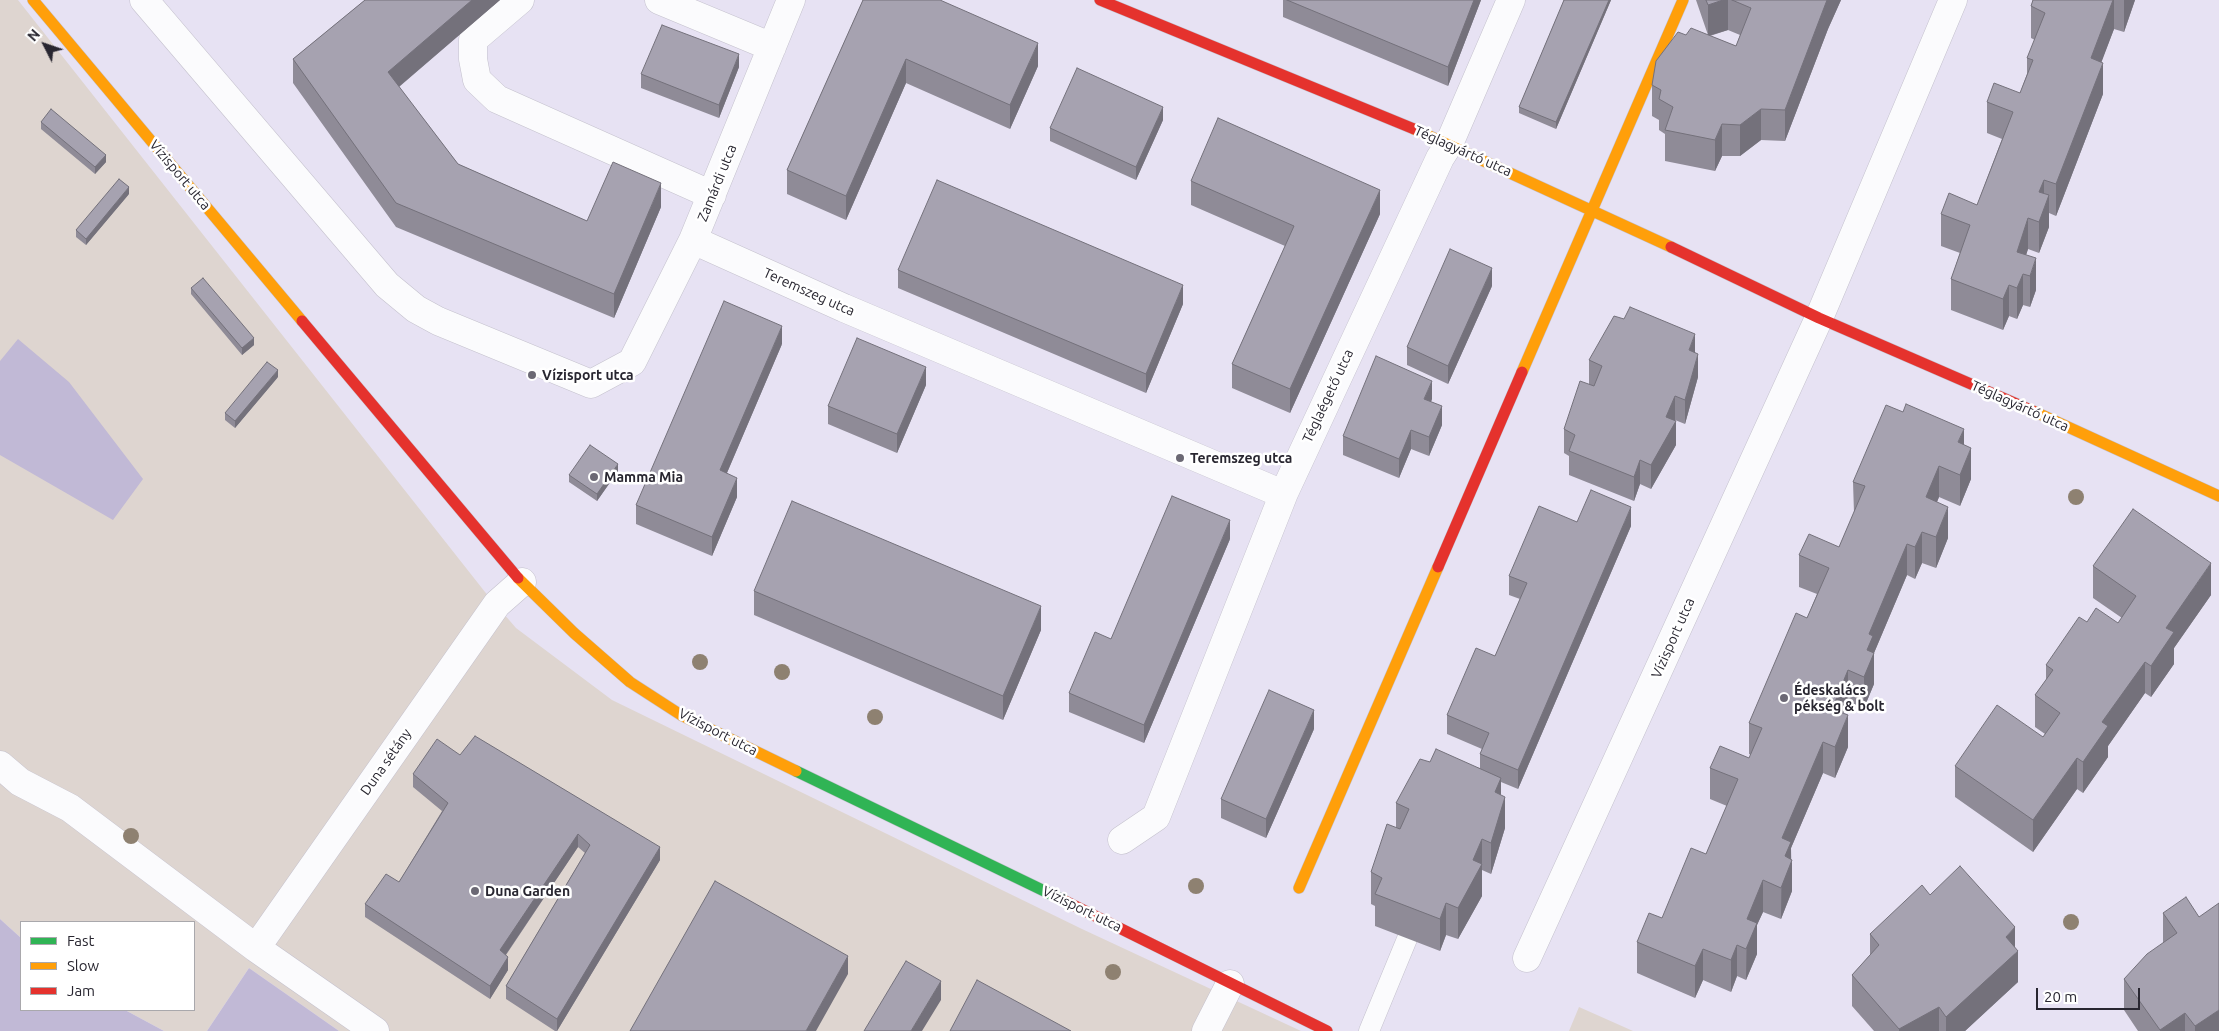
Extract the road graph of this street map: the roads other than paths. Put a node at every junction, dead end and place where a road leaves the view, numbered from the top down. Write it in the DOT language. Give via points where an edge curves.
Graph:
graph roads {
  1 [pos="33,0"];
  2 [pos="144,0"];
  3 [pos="520,0"];
  4 [pos="659,0"];
  5 [pos="791,0"];
  6 [pos="1100,0"];
  7 [pos="1511,0"];
  8 [pos="1683,0"];
  9 [pos="1953,0"];
  10 [pos="772,47"];
  11 [pos="1449,144"];
  12 [pos="712,195"];
  13 [pos="1592,209"];
  14 [pos="693,240"];
  15 [pos="1819,318"];
  16 [pos="1284,493"];
  17 [pos="2219,496"];
  18 [pos="522,582"];
  19 [pos="0,765"];
  20 [pos="1122,840"];
  21 [pos="1299,888"];
  22 [pos="1407,938"];
  23 [pos="256,948"];
  24 [pos="1527,958"];
  25 [pos="1230,984"];
  26 [pos="375,1031"];
  27 [pos="1206,1031"];
  28 [pos="1327,1031"];
  29 [pos="1369,1031"];
  1 -- 18 [label="street, Vízisport utca"];
  2 -- 14 [label="street, Zamárdi utca" via="387,285 416,309 438,321 591,384 632,362"];
  3 -- 12 [label="street" via="473,40 477,80 497,99"];
  4 -- 10 [label="street"];
  5 -- 10 [label="street, Zamárdi utca"];
  6 -- 11 [label="street, Téglagyártó utca"];
  7 -- 11 [label="street, Téglaégető utca"];
  8 -- 13 [label="street"];
  9 -- 15 [label="street"];
  10 -- 12 [label="street, Zamárdi utca"];
  11 -- 13 [label="street, Téglagyártó utca"];
  11 -- 16 [label="street, Téglaégető utca"];
  12 -- 14 [label="street, Zamárdi utca"];
  13 -- 15 [label="street, Téglagyártó utca"];
  13 -- 21 [label="street"];
  14 -- 16 [label="street, Teremszeg utca" via="844,308"];
  15 -- 17 [label="street, Téglagyártó utca"];
  15 -- 24 [label="street, Vízisport utca"];
  16 -- 20 [label="street, Téglaégető utca" via="1156,816"];
  18 -- 23 [label="street, Duna sétány" via="497,604"];
  18 -- 25 [label="street, Vízisport utca" via="630,682 681,715"];
  19 -- 23 [label="street" via="20,782 70,808"];
  22 -- 29 [label="lane"];
  23 -- 26 [label="street"];
  25 -- 27 [label="street"];
  25 -- 28 [label="street, Vízisport utca"];
}
